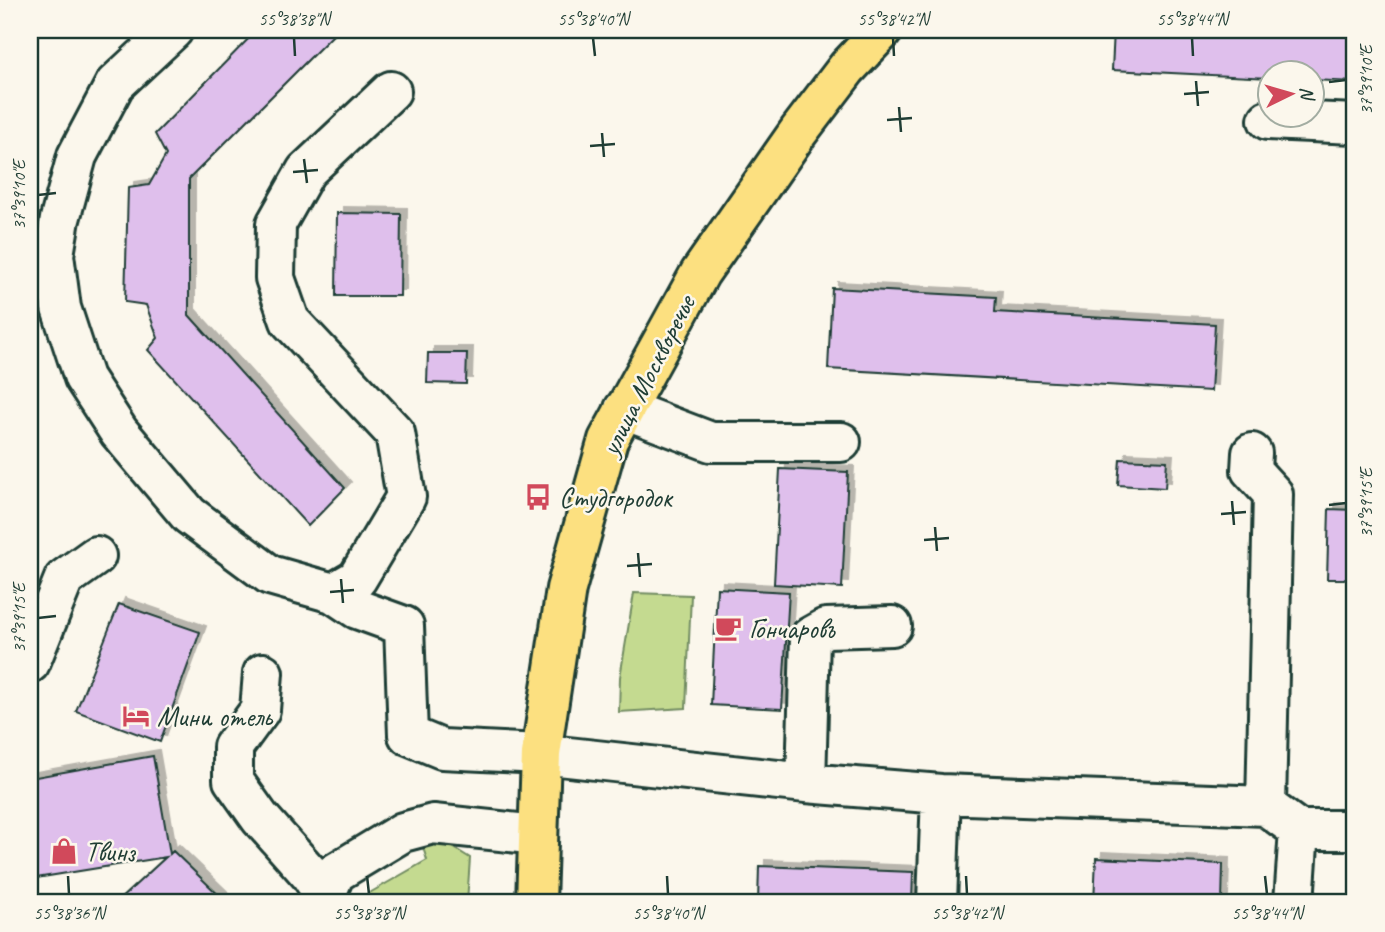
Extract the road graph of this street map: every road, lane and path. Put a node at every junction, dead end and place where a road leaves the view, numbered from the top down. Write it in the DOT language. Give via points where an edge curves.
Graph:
graph roads {
  1 [pos="173,30"];
  2 [pos="883,30"];
  3 [pos="391,91"];
  4 [pos="1326,123"];
  5 [pos="1355,124"];
  6 [pos="624,410"];
  7 [pos="841,442"];
  8 [pos="1252,453"];
  9 [pos="96,556"];
  10 [pos="333,593"];
  11 [pos="892,626"];
  12 [pos="30,663"];
  13 [pos="263,673"];
  14 [pos="541,754"];
  15 [pos="806,783"];
  16 [pos="941,794"];
  17 [pos="1266,806"];
  18 [pos="1299,830"];
  19 [pos="1355,830"];
  20 [pos="538,835"];
  21 [pos="324,900"];
  22 [pos="536,902"];
  23 [pos="937,902"];
  24 [pos="1294,902"];
  1 -- 10 [label="lane" via="115,84 77,156 54,255 61,308 84,378 119,432 189,515 270,575"];
  2 -- 6 [label="main road, улица Москворечье" via="807,120 700,273"];
  3 -- 10 [label="lane" via="306,171 276,224 275,278 290,321 395,433 406,497 357,579"];
  4 -- 5 [label="lane"];
  6 -- 7 [label="lane" via="711,442"];
  6 -- 14 [label="main road, улица Москворечье" via="608,440 566,589"];
  8 -- 17 [label="lane" via="1251,470 1273,494"];
  9 -- 12 [label="lane" via="64,579"];
  10 -- 14 [label="lane" via="357,609 404,626 408,735 442,749"];
  11 -- 15 [label="lane" via="826,628 810,637"];
  13 -- 21 [label="lane" via="260,710 233,747 233,780 310,874"];
  14 -- 15 [label="lane"];
  14 -- 20 [label="main road, улица Москворечье"];
  15 -- 16 [label="lane"];
  16 -- 17 [label="lane"];
  16 -- 23 [label="lane"];
  17 -- 18 [label="lane"];
  18 -- 19 [label="lane"];
  18 -- 24 [label="lane"];
  20 -- 21 [label="lane" via="433,824 403,832 335,873"];
  20 -- 22 [label="main road, улица Москворечье"];
}
